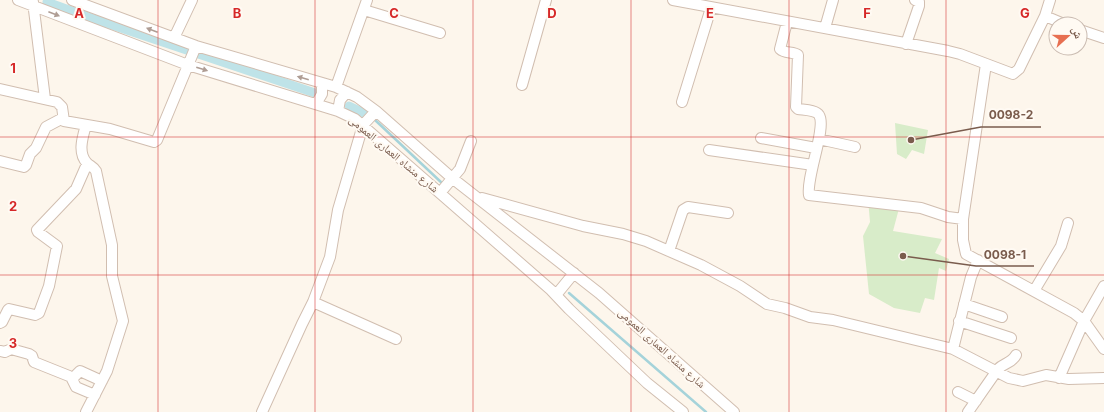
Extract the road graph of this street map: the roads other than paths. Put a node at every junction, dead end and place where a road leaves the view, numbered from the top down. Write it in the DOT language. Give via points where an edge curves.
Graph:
graph roads {
  1 [pos="18,0"];
  2 [pos="72,0"];
  3 [pos="192,0"];
  4 [pos="368,0"];
  5 [pos="546,0"];
  6 [pos="673,0"];
  7 [pos="833,0"];
  8 [pos="916,0"];
  9 [pos="1050,0"];
  10 [pos="33,3"];
  11 [pos="711,8"];
  12 [pos="364,10"];
  13 [pos="1045,16"];
  14 [pos="1048,17"];
  15 [pos="787,22"];
  16 [pos="825,28"];
  17 [pos="440,33"];
  18 [pos="1088,33"];
  19 [pos="174,38"];
  20 [pos="1104,38"];
  21 [pos="906,44"];
  22 [pos="196,46"];
  23 [pos="986,64"];
  24 [pos="188,65"];
  25 [pos="322,83"];
  26 [pos="522,85"];
  27 [pos="336,87"];
  28 [pos="0,89"];
  29 [pos="347,92"];
  30 [pos="45,99"];
  31 [pos="682,102"];
  32 [pos="316,104"];
  33 [pos="376,110"];
  34 [pos="338,111"];
  35 [pos="63,118"];
  36 [pos="86,125"];
  37 [pos="362,125"];
  38 [pos="761,138"];
  39 [pos="471,141"];
  40 [pos="818,143"];
  41 [pos="855,147"];
  42 [pos="709,150"];
  43 [pos="0,161"];
  44 [pos="88,164"];
  45 [pos="813,165"];
  46 [pos="452,178"];
  47 [pos="440,193"];
  48 [pos="477,197"];
  49 [pos="728,213"];
  50 [pos="963,218"];
  51 [pos="1068,223"];
  52 [pos="669,251"];
  53 [pos="978,260"];
  54 [pos="574,273"];
  55 [pos="1104,286"];
  56 [pos="1034,291"];
  57 [pos="556,295"];
  58 [pos="313,302"];
  59 [pos="964,304"];
  60 [pos="1002,317"];
  61 [pos="960,321"];
  62 [pos="1084,321"];
  63 [pos="0,323"];
  64 [pos="1011,338"];
  65 [pos="396,339"];
  66 [pos="1104,348"];
  67 [pos="952,349"];
  68 [pos="0,351"];
  69 [pos="1016,355"];
  70 [pos="997,372"];
  71 [pos="1059,378"];
  72 [pos="1104,378"];
  73 [pos="72,379"];
  74 [pos="102,381"];
  75 [pos="958,392"];
  76 [pos="95,395"];
  77 [pos="976,401"];
  78 [pos="86,412"];
  79 [pos="262,412"];
  80 [pos="683,412"];
  81 [pos="734,412"];
  82 [pos="968,412"];
  1 -- 10 [label="street, شارع منشاه العمارى العمومى"];
  19 -- 2 [label="street, شارع منشاه العمارى العمومى, one-way"];
  3 -- 19 [label="street"];
  4 -- 12 [label="street"];
  5 -- 26 [label="street"];
  6 -- 11 [label="street"];
  7 -- 16 [label="street"];
  8 -- 21 [label="street" via="919,6"];
  9 -- 13 [label="street"];
  10 -- 24 [label="street, شارع منشاه العمارى العمومى, one-way"];
  10 -- 30 [label="street"];
  11 -- 15 [label="street"];
  11 -- 31 [label="street"];
  12 -- 17 [label="street"];
  12 -- 27 [label="street"];
  13 -- 14 [label="street"];
  13 -- 23 [label="street" via="1017,72 1009,73"];
  15 -- 16 [label="street"];
  15 -- 40 [label="street" via="780,49 782,52 798,55 796,107 816,112 820,116"];
  16 -- 21 [label="street"];
  18 -- 20 [label="street"];
  19 -- 22 [label="street, شارع منشاه العمارى العمومى"];
  21 -- 23 [label="street" via="954,52"];
  22 -- 24 [label="street"];
  25 -- 22 [label="street, شارع منشاه العمارى العمومى, one-way"];
  23 -- 50 [label="street"];
  24 -- 32 [label="street, شارع منشاه العمارى العمومى, one-way"];
  24 -- 36 [label="street" via="154,142"];
  25 -- 27 [label="street, شارع منشاه العمارى العمومى"];
  25 -- 32 [label="street" via="322,94"];
  27 -- 29 [label="street, شارع منشاه العمارى العمومى"];
  28 -- 30 [label="street"];
  29 -- 33 [label="street, شارع منشاه العمارى العمومى"];
  29 -- 34 [label="street" via="340,100"];
  30 -- 35 [label="street" via="61,105"];
  32 -- 34 [label="street, شارع منشاه العمارى العمومى"];
  33 -- 37 [label="street"];
  33 -- 46 [label="street, شارع منشاه العمارى العمومى"];
  34 -- 37 [label="street, شارع منشاه العمارى العمومى"];
  35 -- 36 [label="street"];
  35 -- 43 [label="street" via="46,127 24,167"];
  36 -- 44 [label="street" via="81,144"];
  37 -- 47 [label="street, شارع منشاه العمارى العمومى"];
  37 -- 58 [label="street" via="338,210 330,258"];
  38 -- 40 [label="street"];
  39 -- 46 [label="street" via="460,170"];
  40 -- 41 [label="street"];
  40 -- 45 [label="street"];
  42 -- 45 [label="street"];
  44 -- 63 [label="street" via="76,189 37,230 57,246 49,286 39,314 9,309"];
  44 -- 74 [label="street" via="96,171 112,245 112,276 123,321"];
  45 -- 50 [label="street" via="809,195 921,208 948,217"];
  46 -- 47 [label="street"];
  46 -- 48 [label="street, شارع منشاه العمارى العمومى"];
  47 -- 57 [label="street, شارع منشاه العمارى العمومى"];
  48 -- 52 [label="street" via="583,226 635,237"];
  48 -- 54 [label="street, شارع منشاه العمارى العمومى"];
  49 -- 52 [label="street" via="684,208"];
  50 -- 53 [label="street" via="966,254"];
  51 -- 56 [label="street" via="1061,246"];
  52 -- 67 [label="street" via="740,286 767,304 810,317"];
  53 -- 56 [label="street"];
  53 -- 59 [label="street" via="970,277"];
  54 -- 57 [label="street"];
  54 -- 81 [label="street, شارع منشاه العمارى العمومى"];
  55 -- 62 [label="street"];
  56 -- 62 [label="street"];
  57 -- 80 [label="street, شارع منشاه العمارى العمومى" via="647,382"];
  58 -- 65 [label="street"];
  58 -- 79 [label="street"];
  59 -- 60 [label="street"];
  59 -- 61 [label="street"];
  61 -- 64 [label="street"];
  61 -- 67 [label="street"];
  62 -- 66 [label="street"];
  62 -- 71 [label="street"];
  67 -- 70 [label="street"];
  68 -- 73 [label="street" via="11,349 29,354 34,362"];
  69 -- 70 [label="street"];
  70 -- 71 [label="street" via="1008,378 1023,381 1042,375"];
  70 -- 77 [label="street"];
  71 -- 72 [label="street"];
  73 -- 74 [label="street" via="80,371"];
  73 -- 76 [label="street" via="76,387"];
  74 -- 76 [label="street"];
  75 -- 77 [label="street"];
  76 -- 78 [label="street"];
  77 -- 82 [label="street"];
}
